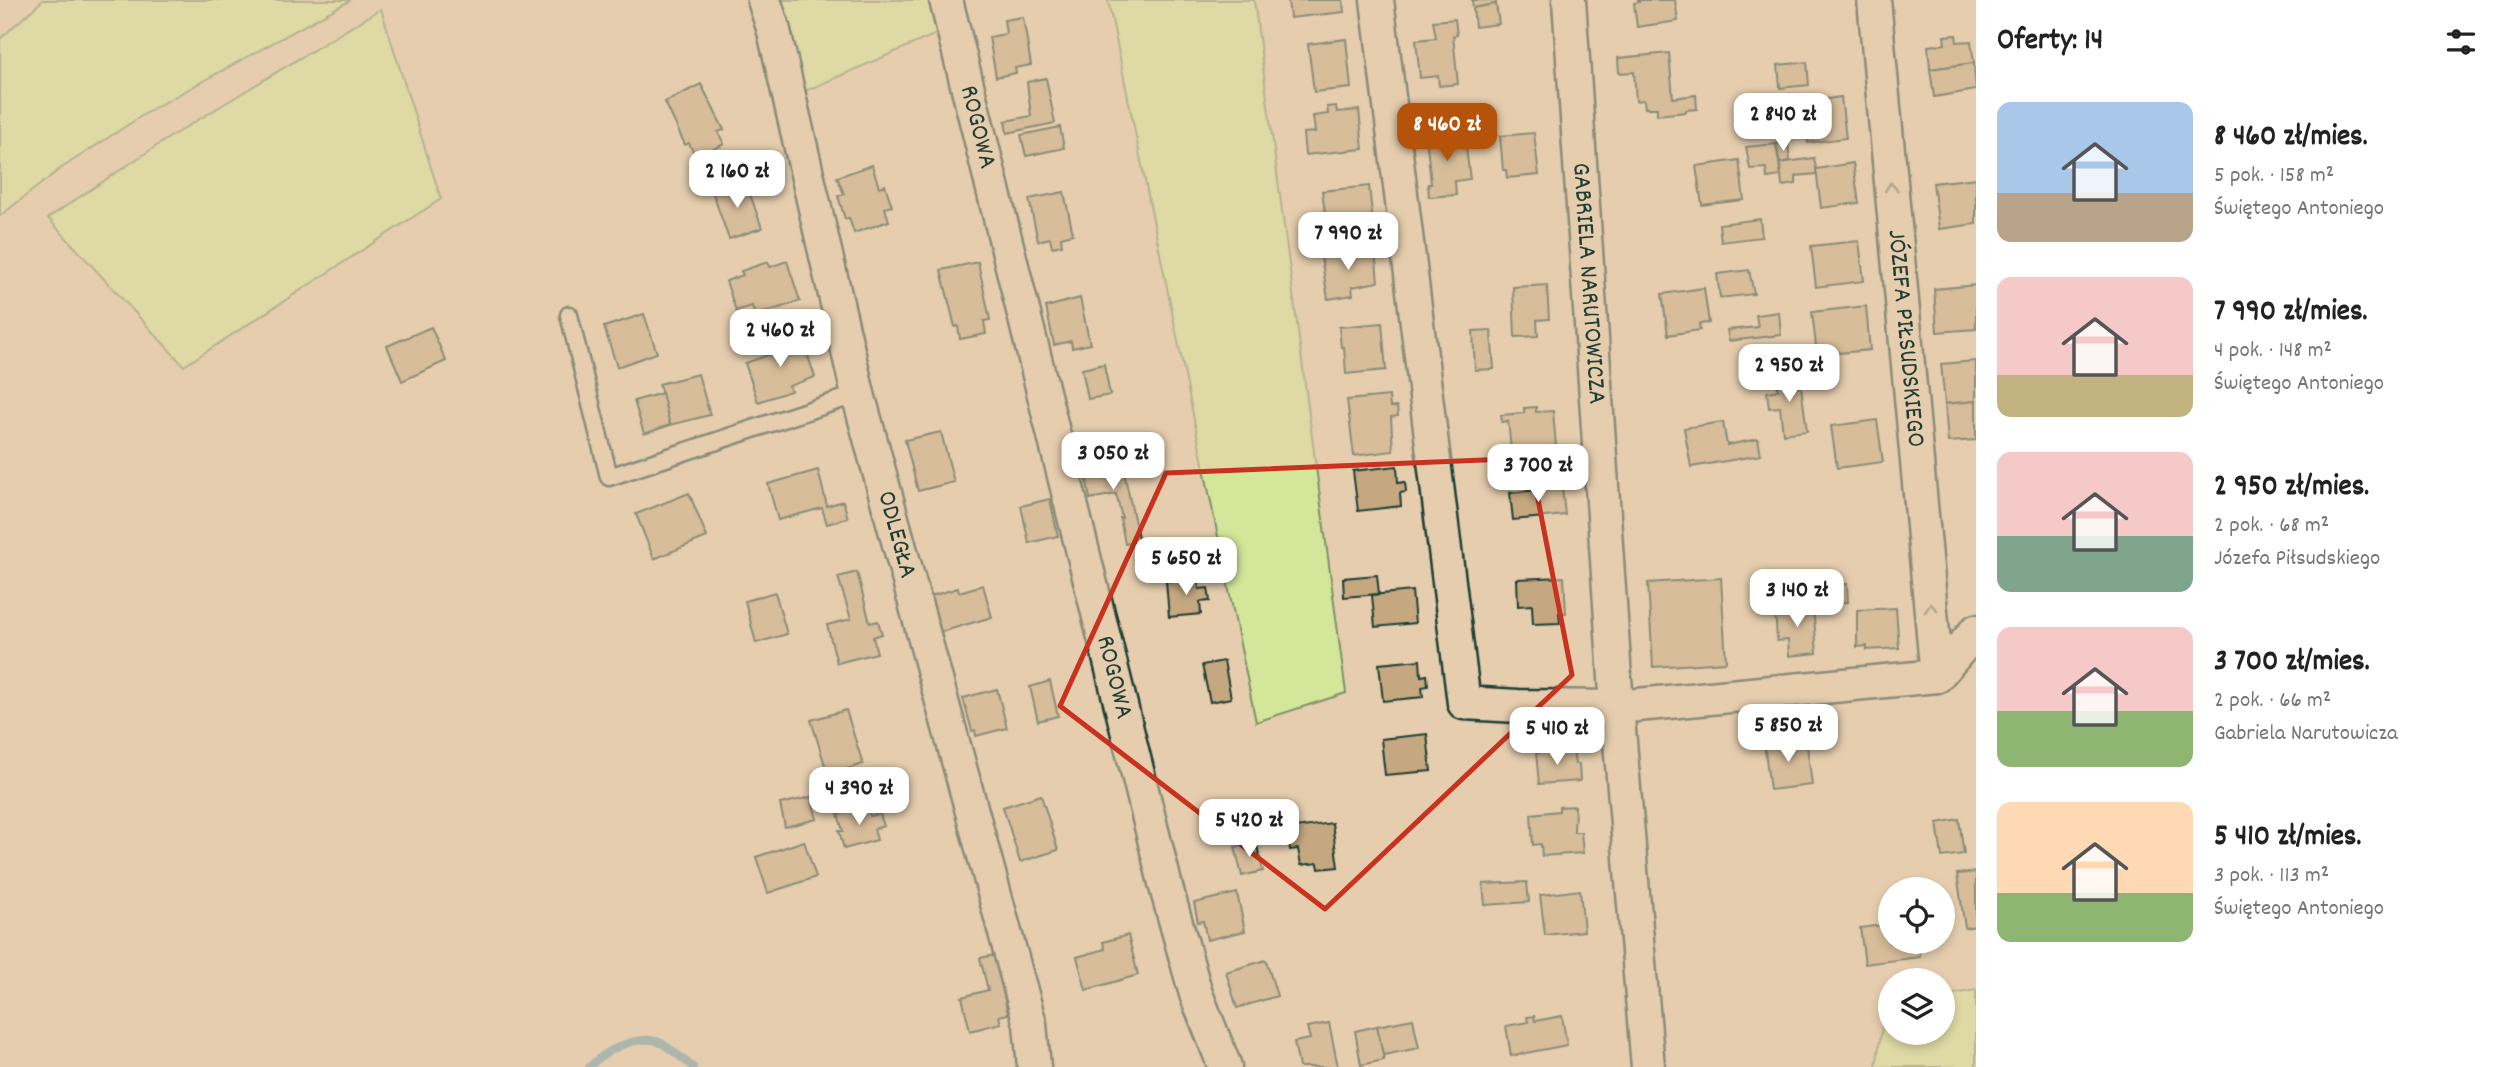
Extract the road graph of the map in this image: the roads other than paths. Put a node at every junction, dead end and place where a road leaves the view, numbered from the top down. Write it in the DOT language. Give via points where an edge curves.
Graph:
graph roads {
  1 [pos="764,0"];
  2 [pos="946,0"];
  3 [pos="1377,0"];
  4 [pos="1569,0"];
  5 [pos="1874,0"];
  6 [pos="569,314"];
  7 [pos="858,394"];
  8 [pos="1976,631"];
  9 [pos="1937,676"];
  10 [pos="1617,707"];
  11 [pos="1034,1067"];
  12 [pos="1224,1067"];
  13 [pos="1648,1067"];
  1 -- 7 [label="street, ODLEGŁA"];
  2 -- 12 [label="street, ROGOWA" via="1167,891 1196,994"];
  3 -- 10 [label="street" via="1464,703"];
  4 -- 10 [label="street, GABRIELA NARUTOWICZA"];
  9 -- 5 [label="street, JÓZEFA PIŁSUDSKIEGO, one-way"];
  6 -- 7 [label="lane" via="609,477"];
  7 -- 11 [label="street, ODLEGŁA" via="1030,1024"];
  8 -- 9 [label="street"];
  9 -- 10 [label="street"];
  10 -- 13 [label="street, GABRIELA NARUTOWICZA"];
}
